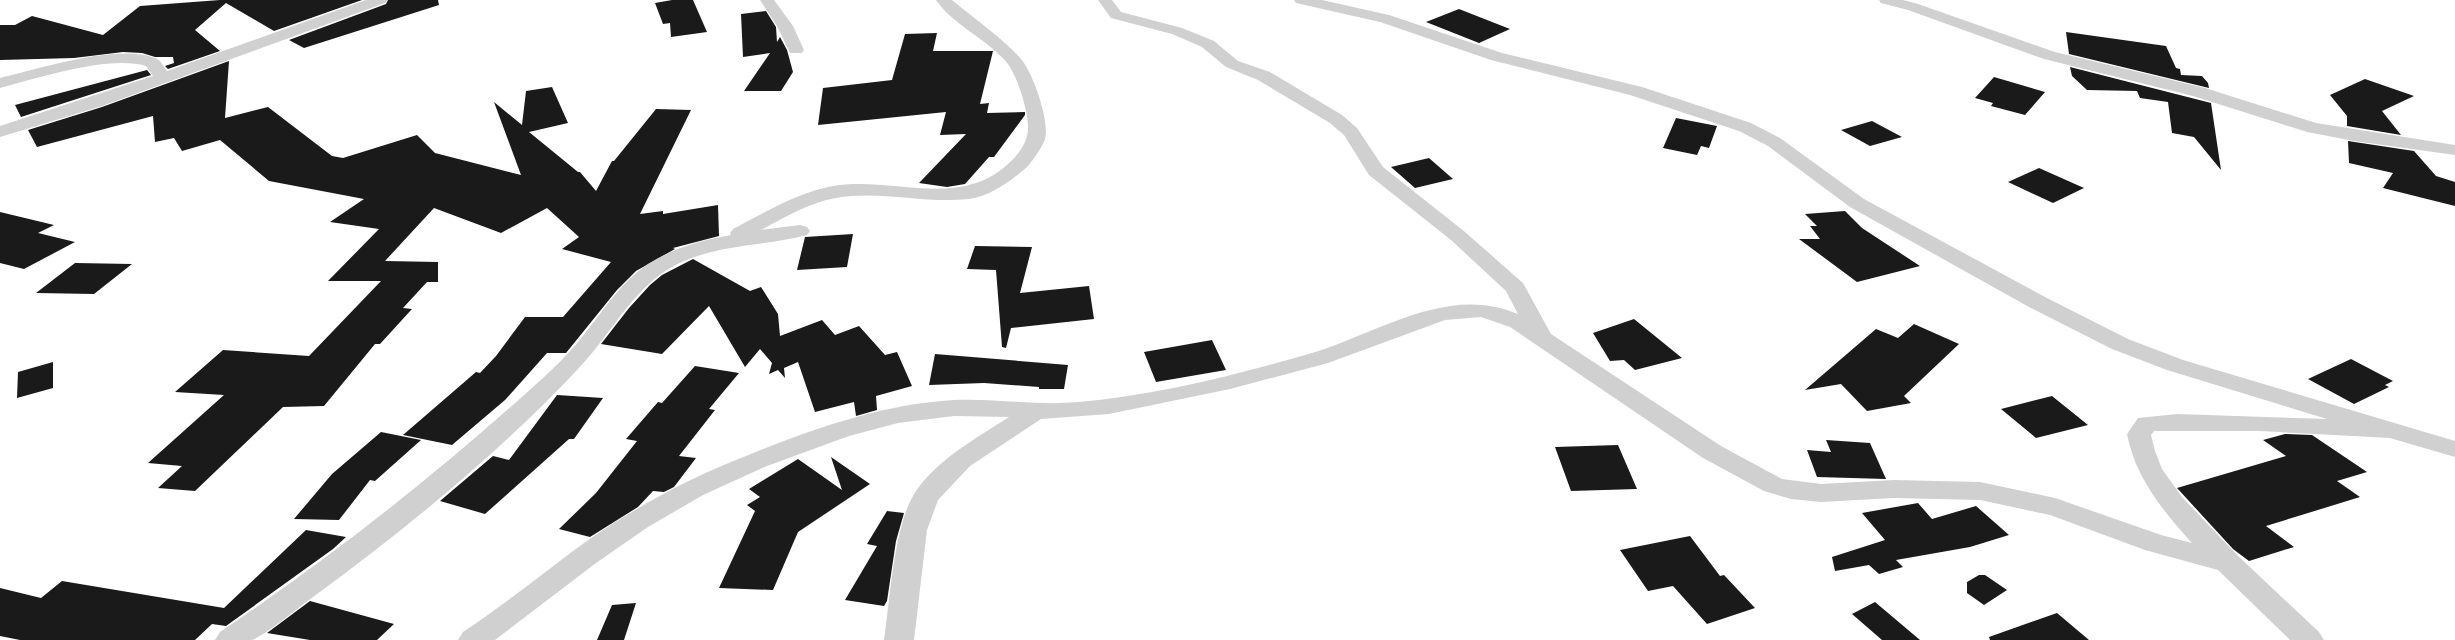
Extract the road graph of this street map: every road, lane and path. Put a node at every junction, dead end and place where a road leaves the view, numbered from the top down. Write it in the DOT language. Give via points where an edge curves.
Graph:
graph roads {
  1 [pos="380,0"];
  2 [pos="767,0"];
  3 [pos="943,0"];
  4 [pos="1106,0"];
  5 [pos="1301,0"];
  6 [pos="1886,0"];
  7 [pos="796,50"];
  8 [pos="163,78"];
  9 [pos="0,83"];
  10 [pos="0,132"];
  11 [pos="2455,150"];
  12 [pos="800,230"];
  13 [pos="708,248"];
  14 [pos="1541,336"];
  15 [pos="1034,412"];
  16 [pos="2393,430"];
  17 [pos="2455,449"];
  18 [pos="2227,562"];
  19 [pos="230,640"];
  20 [pos="473,640"];
  21 [pos="899,640"];
  22 [pos="2309,640"];
  1 -- 8 [label="street"];
  2 -- 7 [label="street" via="785,26"];
  3 -- 13 [label="street" via="1015,62 1028,90 1037,120 1036,139 1024,159 1003,179 970,193 932,194 867,190 833,192 819,196"];
  4 -- 14 [label="street" via="1116,15 1177,31 1208,44 1232,64 1264,76 1336,119 1351,132 1376,171 1458,236 1515,288"];
  5 -- 16 [label="street" via="1384,18 1497,57 1636,91 1744,127 1774,142 1857,203 2037,302 2120,344 2175,365"];
  6 -- 11 [label="street" via="1913,7 2050,56 2199,92 2313,128"];
  8 -- 9 [label="street" via="153,64 135,59 102,61"];
  8 -- 10 [label="street"];
  12 -- 13 [label="street" via="736,240"];
  13 -- 19 [label="street" via="687,254 654,270 625,297 585,348 541,393 464,462 284,604"];
  14 -- 15 [label="street" via="1496,312 1480,309 1446,312 1323,357 1197,391 1074,411"];
  14 -- 18 [label="street" via="1712,452 1773,485 1821,493 1894,489 1980,491 2055,507 2155,543"];
  15 -- 20 [label="street" via="950,408 894,418 817,439 730,472 665,504 624,530"];
  15 -- 21 [label="street" via="961,460 926,496 914,530"];
  16 -- 17 [label="street"];
  16 -- 18 [label="street" via="2259,423 2147,424 2139,434 2140,446 2160,486"];
  18 -- 22 [label="street"];
}
